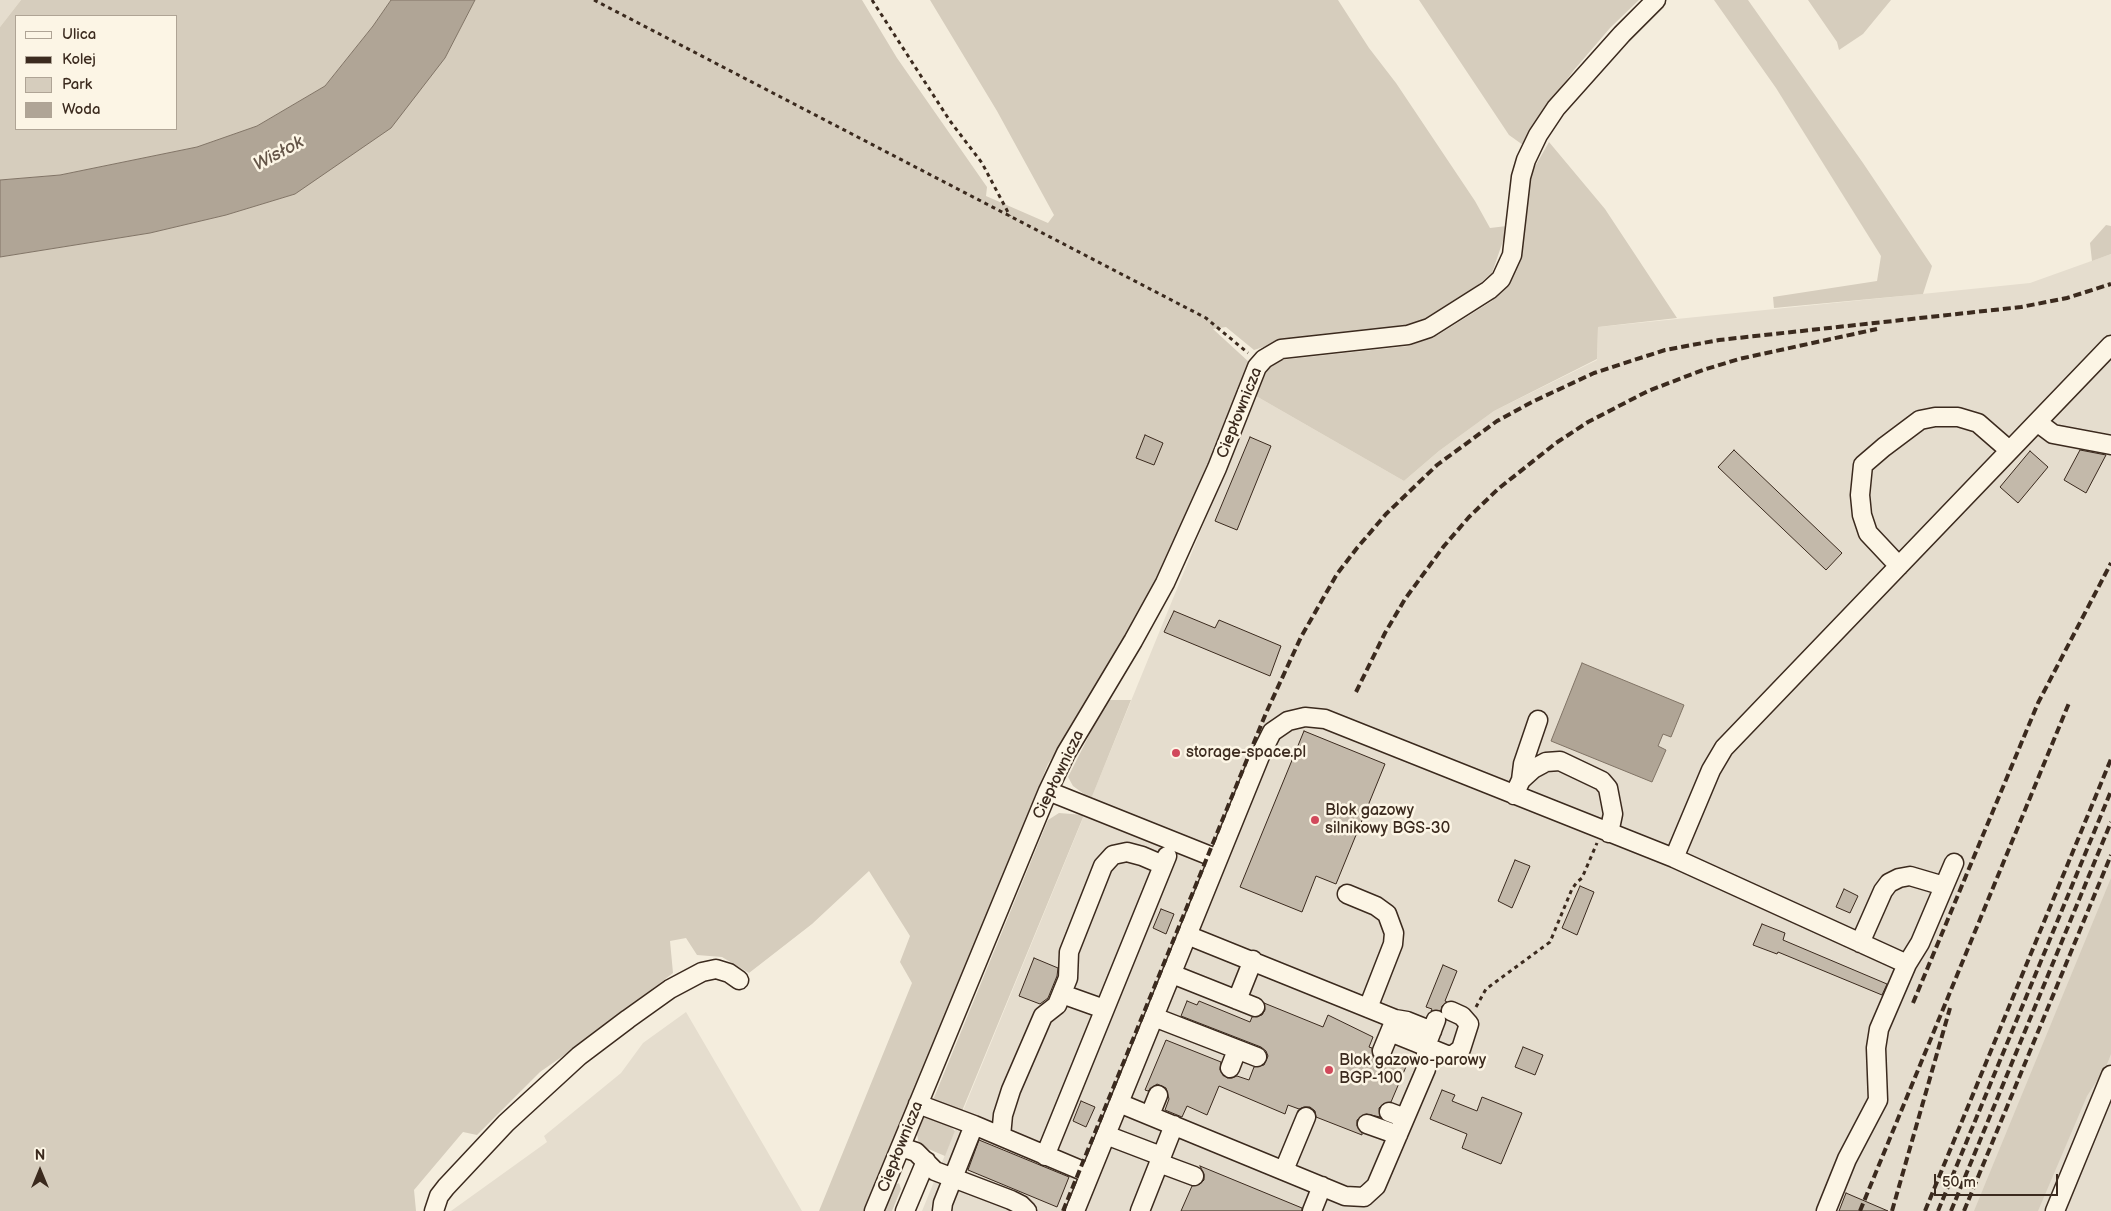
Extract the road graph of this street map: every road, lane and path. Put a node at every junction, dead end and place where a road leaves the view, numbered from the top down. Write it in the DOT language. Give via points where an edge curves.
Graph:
graph roads {
  1 [pos="594,0"];
  2 [pos="872,0"];
  3 [pos="1656,0"];
  4 [pos="1010,217"];
  5 [pos="2109,350"];
  6 [pos="1265,358"];
  7 [pos="2037,422"];
  8 [pos="2111,445"];
  9 [pos="2009,450"];
  10 [pos="1899,566"];
  11 [pos="1538,720"];
  12 [pos="1518,787"];
  13 [pos="1048,791"];
  14 [pos="1605,832"];
  15 [pos="1674,858"];
  16 [pos="1218,859"];
  17 [pos="1954,863"];
  18 [pos="1944,886"];
  19 [pos="1347,894"];
  20 [pos="1187,935"];
  21 [pos="1860,943"];
  22 [pos="1253,960"];
  23 [pos="1907,964"];
  24 [pos="1172,974"];
  25 [pos="739,980"];
  26 [pos="1062,994"];
  27 [pos="1237,1000"];
  28 [pos="1255,1007"];
  29 [pos="1368,1008"];
  30 [pos="1104,1009"];
  31 [pos="1452,1011"];
  32 [pos="1154,1018"];
  33 [pos="1469,1024"];
  34 [pos="1393,1026"];
  35 [pos="1431,1032"];
  36 [pos="1237,1050"];
  37 [pos="1382,1051"];
  38 [pos="1257,1058"];
  39 [pos="1230,1068"];
  40 [pos="2111,1075"];
  41 [pos="1158,1095"];
  42 [pos="1119,1103"];
  43 [pos="918,1104"];
  44 [pos="1150,1115"];
  45 [pos="1306,1118"];
  46 [pos="1367,1124"];
  47 [pos="974,1125"];
  48 [pos="1174,1125"];
  49 [pos="1106,1135"];
  50 [pos="1398,1135"];
  51 [pos="1001,1136"];
  52 [pos="901,1147"];
  53 [pos="1045,1156"];
  54 [pos="1160,1160"];
  55 [pos="926,1161"];
  56 [pos="1284,1170"];
  57 [pos="1090,1174"];
  58 [pos="1194,1176"];
  59 [pos="953,1178"];
  60 [pos="1322,1186"];
  61 [pos="434,1211"];
  62 [pos="874,1211"];
  63 [pos="905,1211"];
  64 [pos="942,1211"];
  65 [pos="1027,1211"];
  66 [pos="1075,1211"];
  67 [pos="1140,1211"];
  68 [pos="1312,1211"];
  69 [pos="1826,1211"];
  70 [pos="2055,1211"];
  1 -- 4 [label="path"];
  2 -- 4 [label="path" via="950,121 982,163"];
  3 -- 6 [label="street" via="1563,100 1538,135 1521,177 1512,255 1501,278 1489,290 1429,328 1408,335 1295,346"];
  4 -- 6 [label="path" via="1206,318"];
  5 -- 7 [label="street"];
  6 -- 13 [label="street, Ciepłownicza" via="1250,382 1218,468 1164,583 1066,753"];
  7 -- 8 [label="street" via="2053,434"];
  7 -- 9 [label="street"];
  9 -- 10 [label="street"];
  9 -- 10 [label="street" via="1978,423 1934,417 1920,420 1863,465 1860,495 1868,534"];
  10 -- 15 [label="street" via="1724,748 1711,770"];
  11 -- 12 [label="street"];
  12 -- 14 [label="street"];
  12 -- 14 [label="street" via="1533,769 1546,762 1560,761 1602,781 1612,801 1613,819"];
  12 -- 16 [label="street" via="1324,719 1288,720 1272,732"];
  13 -- 16 [label="street"];
  13 -- 43 [label="street, Ciepłownicza"];
  14 -- 15 [label="street"];
  14 -- 33 [label="path" via="1582,878 1572,889 1550,942 1486,989"];
  15 -- 21 [label="street"];
  16 -- 20 [label="street"];
  17 -- 18 [label="street"];
  18 -- 21 [label="street" via="1910,876 1889,884"];
  18 -- 23 [label="street" via="1920,943"];
  19 -- 29 [label="street" via="1387,914 1394,934"];
  20 -- 22 [label="street"];
  20 -- 24 [label="street"];
  21 -- 23 [label="street"];
  22 -- 27 [label="street"];
  22 -- 29 [label="street"];
  23 -- 69 [label="street" via="1877,1038 1878,1100 1847,1159"];
  24 -- 27 [label="street"];
  24 -- 32 [label="street"];
  25 -- 61 [label="street" via="716,969 702,972 628,1018 579,1056 506,1123 446,1187"];
  26 -- 30 [label="street"];
  26 -- 30 [label="street" via="1068,978 1069,952 1107,860 1127,852 1165,860"];
  26 -- 51 [label="street" via="1058,1005 1043,1016 1010,1090 1002,1115"];
  27 -- 28 [label="street"];
  29 -- 34 [label="street"];
  30 -- 53 [label="street"];
  31 -- 33 [label="street"];
  32 -- 36 [label="street"];
  32 -- 42 [label="street"];
  33 -- 35 [label="street" via="1458,1053 1447,1055"];
  34 -- 35 [label="street"];
  34 -- 37 [label="street"];
  35 -- 50 [label="street" via="1426,1068 1397,1115"];
  36 -- 38 [label="street"];
  36 -- 39 [label="street"];
  40 -- 70 [label="street"];
  41 -- 44 [label="street"];
  42 -- 44 [label="street"];
  42 -- 49 [label="street"];
  43 -- 47 [label="street"];
  43 -- 52 [label="street, Ciepłownicza"];
  44 -- 48 [label="street"];
  45 -- 56 [label="street"];
  46 -- 50 [label="street"];
  47 -- 51 [label="street"];
  47 -- 59 [label="street"];
  48 -- 54 [label="street"];
  48 -- 56 [label="street"];
  49 -- 54 [label="street"];
  49 -- 57 [label="street"];
  50 -- 60 [label="street" via="1371,1193 1354,1198"];
  51 -- 53 [label="street"];
  52 -- 55 [label="street" via="916,1152"];
  52 -- 62 [label="street, Ciepłownicza"];
  53 -- 57 [label="street"];
  54 -- 58 [label="street"];
  54 -- 67 [label="street"];
  55 -- 59 [label="street" via="936,1171"];
  55 -- 63 [label="street"];
  56 -- 60 [label="street"];
  57 -- 66 [label="street"];
  59 -- 64 [label="street"];
  59 -- 65 [label="street" via="1010,1200"];
  60 -- 68 [label="street"];
}
